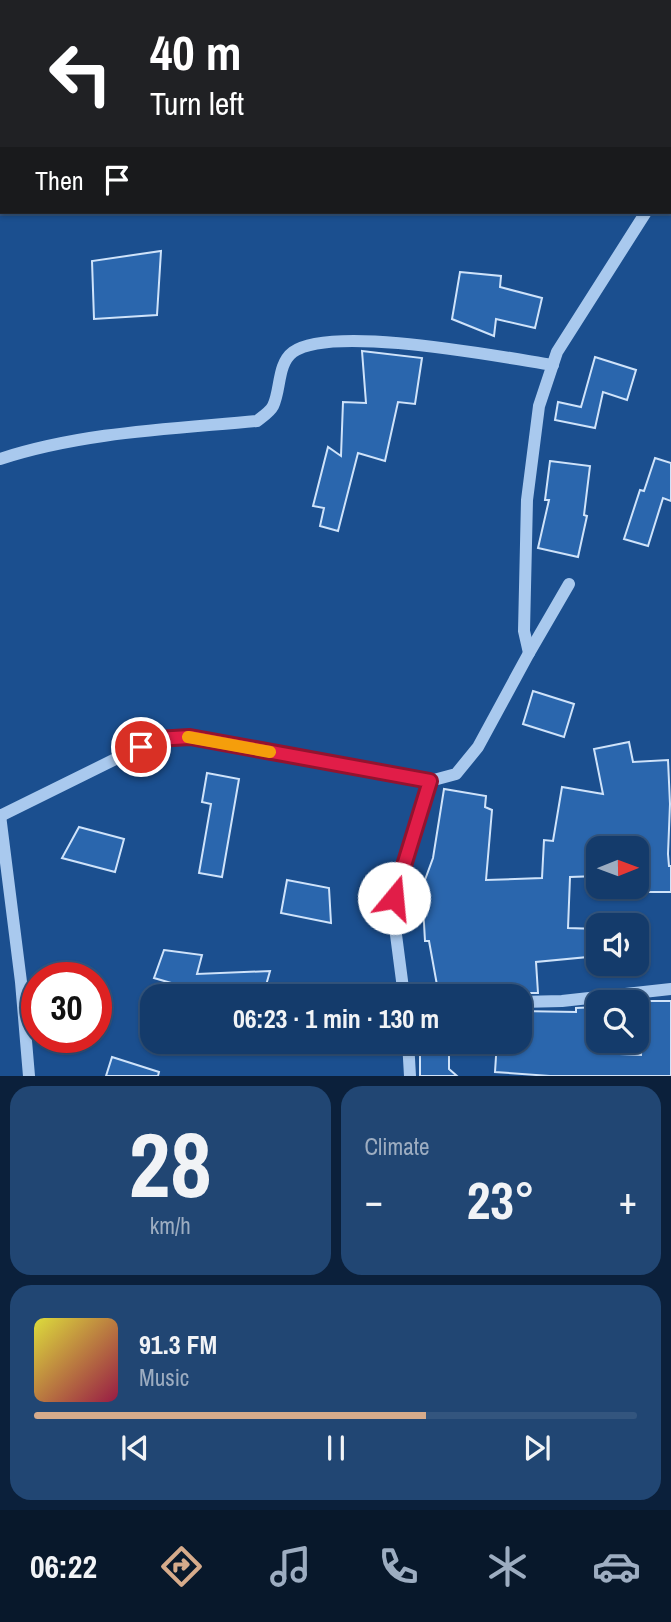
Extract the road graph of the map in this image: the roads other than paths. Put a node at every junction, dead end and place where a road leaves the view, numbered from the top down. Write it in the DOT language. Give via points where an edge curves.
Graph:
graph roads {
  1 [pos="645,214"];
  2 [pos="553,365"];
  3 [pos="0,459"];
  4 [pos="569,584"];
  5 [pos="528,653"];
  6 [pos="430,781"];
  7 [pos="0,815"];
  8 [pos="3,855"];
  9 [pos="402,984"];
  10 [pos="671,989"];
  11 [pos="532,1002"];
  12 [pos="409,1054"];
  13 [pos="29,1076"];
  14 [pos="410,1076"];
  1 -- 2 [label="street"];
  2 -- 3 [label="street" via="390,341 312,343 291,353 273,407 257,421 90,437"];
  2 -- 5 [label="street" via="539,406 527,500 524,631"];
  4 -- 5 [label="street"];
  5 -- 6 [label="street" via="478,747 456,774"];
  6 -- 7 [label="street" via="190,737 156,739"];
  6 -- 9 [label="street" via="394,898"];
  7 -- 8 [label="street"];
  8 -- 13 [label="street"];
  10 -- 11 [label="street"];
  12 -- 14 [label="street"];
}
